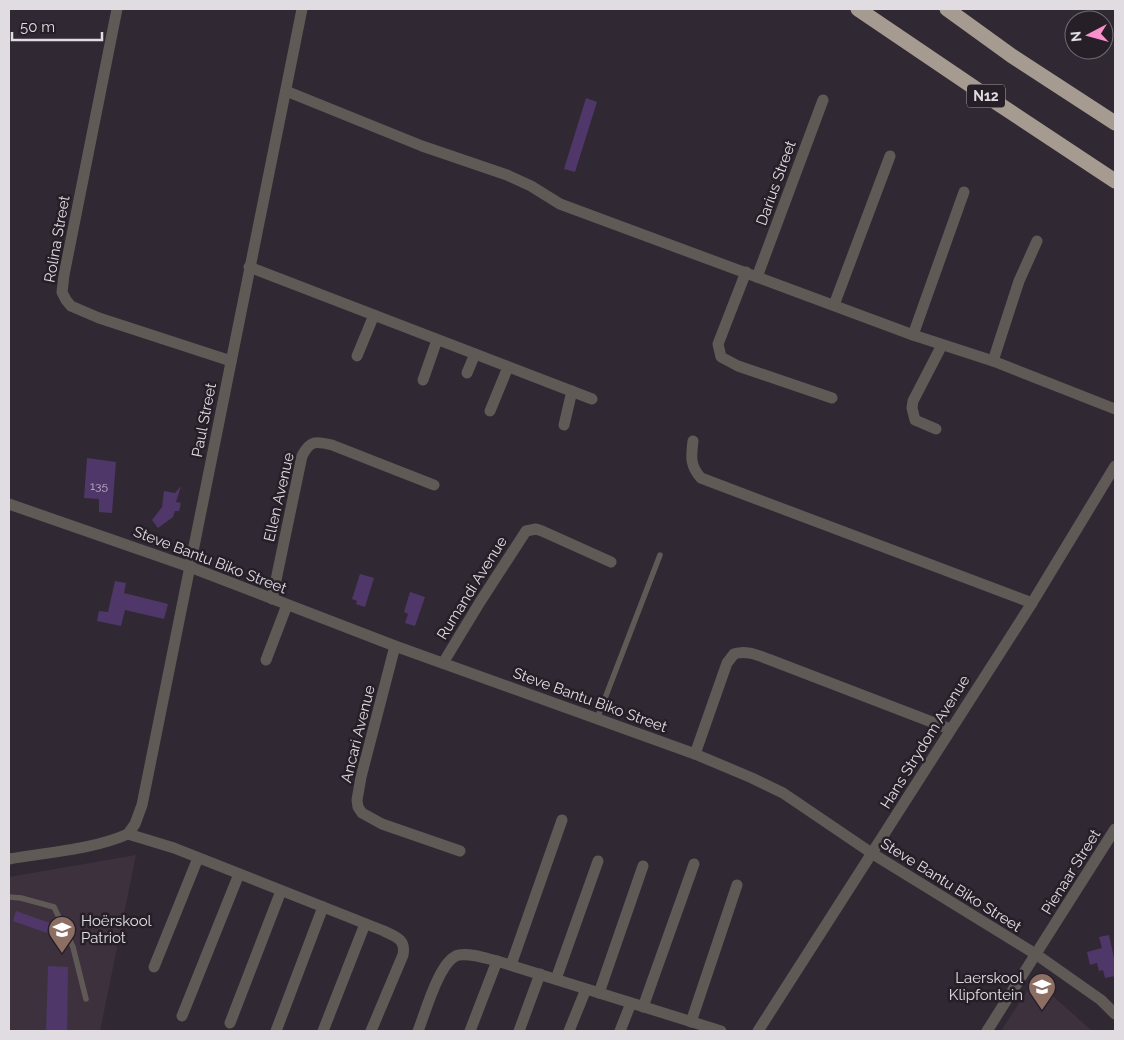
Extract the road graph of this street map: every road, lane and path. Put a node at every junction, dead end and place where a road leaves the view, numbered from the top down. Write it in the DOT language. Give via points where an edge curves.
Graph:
graph roads {
  1 [pos="117,9"];
  2 [pos="302,9"];
  3 [pos="858,9"];
  4 [pos="947,9"];
  5 [pos="286,92"];
  6 [pos="823,100"];
  7 [pos="1115,123"];
  8 [pos="890,156"];
  9 [pos="1115,181"];
  10 [pos="964,192"];
  11 [pos="1038,241"];
  12 [pos="249,267"];
  13 [pos="746,272"];
  14 [pos="758,277"];
  15 [pos="834,305"];
  16 [pos="374,315"];
  17 [pos="913,335"];
  18 [pos="437,340"];
  19 [pos="942,345"];
  20 [pos="475,354"];
  21 [pos="357,356"];
  22 [pos="231,361"];
  23 [pos="993,361"];
  24 [pos="508,367"];
  25 [pos="467,373"];
  26 [pos="423,380"];
  27 [pos="572,391"];
  28 [pos="832,398"];
  29 [pos="592,399"];
  30 [pos="1115,409"];
  31 [pos="490,411"];
  32 [pos="564,425"];
  33 [pos="936,429"];
  34 [pos="693,441"];
  35 [pos="1115,466"];
  36 [pos="434,485"];
  37 [pos="9,506"];
  38 [pos="660,555"];
  39 [pos="611,562"];
  40 [pos="190,567"];
  41 [pos="272,599"];
  42 [pos="1032,602"];
  43 [pos="287,605"];
  44 [pos="395,646"];
  45 [pos="266,660"];
  46 [pos="443,663"];
  47 [pos="597,719"];
  48 [pos="950,729"];
  49 [pos="694,754"];
  50 [pos="562,820"];
  51 [pos="1115,829"];
  52 [pos="128,834"];
  53 [pos="460,851"];
  54 [pos="873,854"];
  55 [pos="198,858"];
  56 [pos="9,859"];
  57 [pos="598,861"];
  58 [pos="694,864"];
  59 [pos="643,866"];
  60 [pos="239,874"];
  61 [pos="737,885"];
  62 [pos="281,890"];
  63 [pos="9,897"];
  64 [pos="323,907"];
  65 [pos="365,924"];
  66 [pos="1037,955"];
  67 [pos="497,961"];
  68 [pos="511,965"];
  69 [pos="154,968"];
  70 [pos="540,974"];
  71 [pos="556,979"];
  72 [pos="586,988"];
  73 [pos="599,993"];
  74 [pos="86,999"];
  75 [pos="631,1003"];
  76 [pos="643,1007"];
  77 [pos="1115,1014"];
  78 [pos="182,1016"];
  79 [pos="691,1022"];
  80 [pos="230,1023"];
  81 [pos="276,1031"];
  82 [pos="323,1031"];
  83 [pos="371,1031"];
  84 [pos="418,1031"];
  85 [pos="470,1031"];
  86 [pos="519,1031"];
  87 [pos="569,1031"];
  88 [pos="620,1031"];
  89 [pos="721,1031"];
  90 [pos="758,1031"];
  91 [pos="987,1031"];
  1 -- 22 [label="street, Rolina Street" via="62,292 71,306 99,318"];
  2 -- 5 [label="street, Paul Street"];
  3 -- 9 [label="highway, N12"];
  4 -- 7 [label="highway"];
  5 -- 12 [label="street, Paul Street"];
  5 -- 13 [label="street" via="422,146 507,174 560,204"];
  6 -- 14 [label="street, Darius Street"];
  8 -- 15 [label="street"];
  10 -- 17 [label="street"];
  11 -- 23 [label="street" via="1019,281"];
  12 -- 16 [label="street"];
  12 -- 22 [label="street, Paul Street"];
  13 -- 14 [label="street"];
  13 -- 28 [label="street" via="718,344 721,357 738,366"];
  14 -- 15 [label="street"];
  15 -- 17 [label="street"];
  16 -- 18 [label="street"];
  16 -- 21 [label="street"];
  17 -- 19 [label="street"];
  18 -- 20 [label="street"];
  18 -- 26 [label="street"];
  19 -- 23 [label="street"];
  19 -- 33 [label="street" via="912,408 915,420"];
  20 -- 24 [label="street"];
  20 -- 25 [label="street"];
  22 -- 40 [label="street, Paul Street"];
  23 -- 30 [label="street"];
  24 -- 27 [label="street"];
  24 -- 31 [label="street"];
  27 -- 29 [label="street"];
  27 -- 32 [label="street"];
  34 -- 42 [label="street" via="691,461 701,478"];
  35 -- 42 [label="street, Hans Strydom Avenue"];
  36 -- 41 [label="street, Ellen Avenue" via="332,445 322,442 307,446 302,456"];
  37 -- 40 [label="street, Steve Bantu Biko Street"];
  38 -- 47 [label="lane"];
  39 -- 46 [label="street, Rumandi Avenue" via="542,531 526,531"];
  40 -- 41 [label="street, Steve Bantu Biko Street"];
  40 -- 52 [label="street, Paul Street" via="142,805"];
  41 -- 43 [label="street, Steve Bantu Biko Street"];
  42 -- 48 [label="street, Hans Strydom Avenue"];
  43 -- 44 [label="street, Steve Bantu Biko Street"];
  43 -- 45 [label="street"];
  44 -- 46 [label="street, Steve Bantu Biko Street"];
  44 -- 53 [label="street, Ancari Avenue" via="361,777 358,807 362,813 382,824"];
  46 -- 47 [label="street, Steve Bantu Biko Street"];
  47 -- 49 [label="street, Steve Bantu Biko Street"];
  48 -- 49 [label="street" via="750,652 741,652 734,654 727,663"];
  48 -- 54 [label="street, Hans Strydom Avenue"];
  49 -- 54 [label="street, Steve Bantu Biko Street" via="782,793"];
  50 -- 68 [label="street"];
  51 -- 66 [label="street, Pienaar Street"];
  52 -- 55 [label="street"];
  52 -- 56 [label="street" via="92,846"];
  54 -- 66 [label="street, Steve Bantu Biko Street"];
  54 -- 90 [label="street, Hans Strydom Avenue"];
  55 -- 60 [label="street"];
  55 -- 69 [label="street"];
  57 -- 71 [label="street"];
  58 -- 76 [label="street"];
  59 -- 73 [label="street"];
  60 -- 62 [label="street"];
  60 -- 78 [label="street"];
  61 -- 79 [label="street"];
  62 -- 64 [label="street"];
  62 -- 80 [label="street"];
  63 -- 74 [label="lane" via="54,907 73,947"];
  64 -- 65 [label="street"];
  64 -- 81 [label="street"];
  65 -- 82 [label="street"];
  65 -- 83 [label="street" via="397,937 404,945 403,955"];
  66 -- 77 [label="street, Steve Bantu Biko Street" via="1101,1000"];
  66 -- 91 [label="street, Pienaar Street"];
  67 -- 68 [label="street"];
  67 -- 84 [label="street" via="465,954 452,958 442,971"];
  67 -- 85 [label="street"];
  68 -- 70 [label="street"];
  70 -- 71 [label="street"];
  70 -- 86 [label="street"];
  71 -- 72 [label="street"];
  72 -- 73 [label="street"];
  72 -- 87 [label="street"];
  73 -- 75 [label="street"];
  75 -- 76 [label="street"];
  75 -- 88 [label="street"];
  76 -- 79 [label="street"];
  79 -- 89 [label="street"];
}
